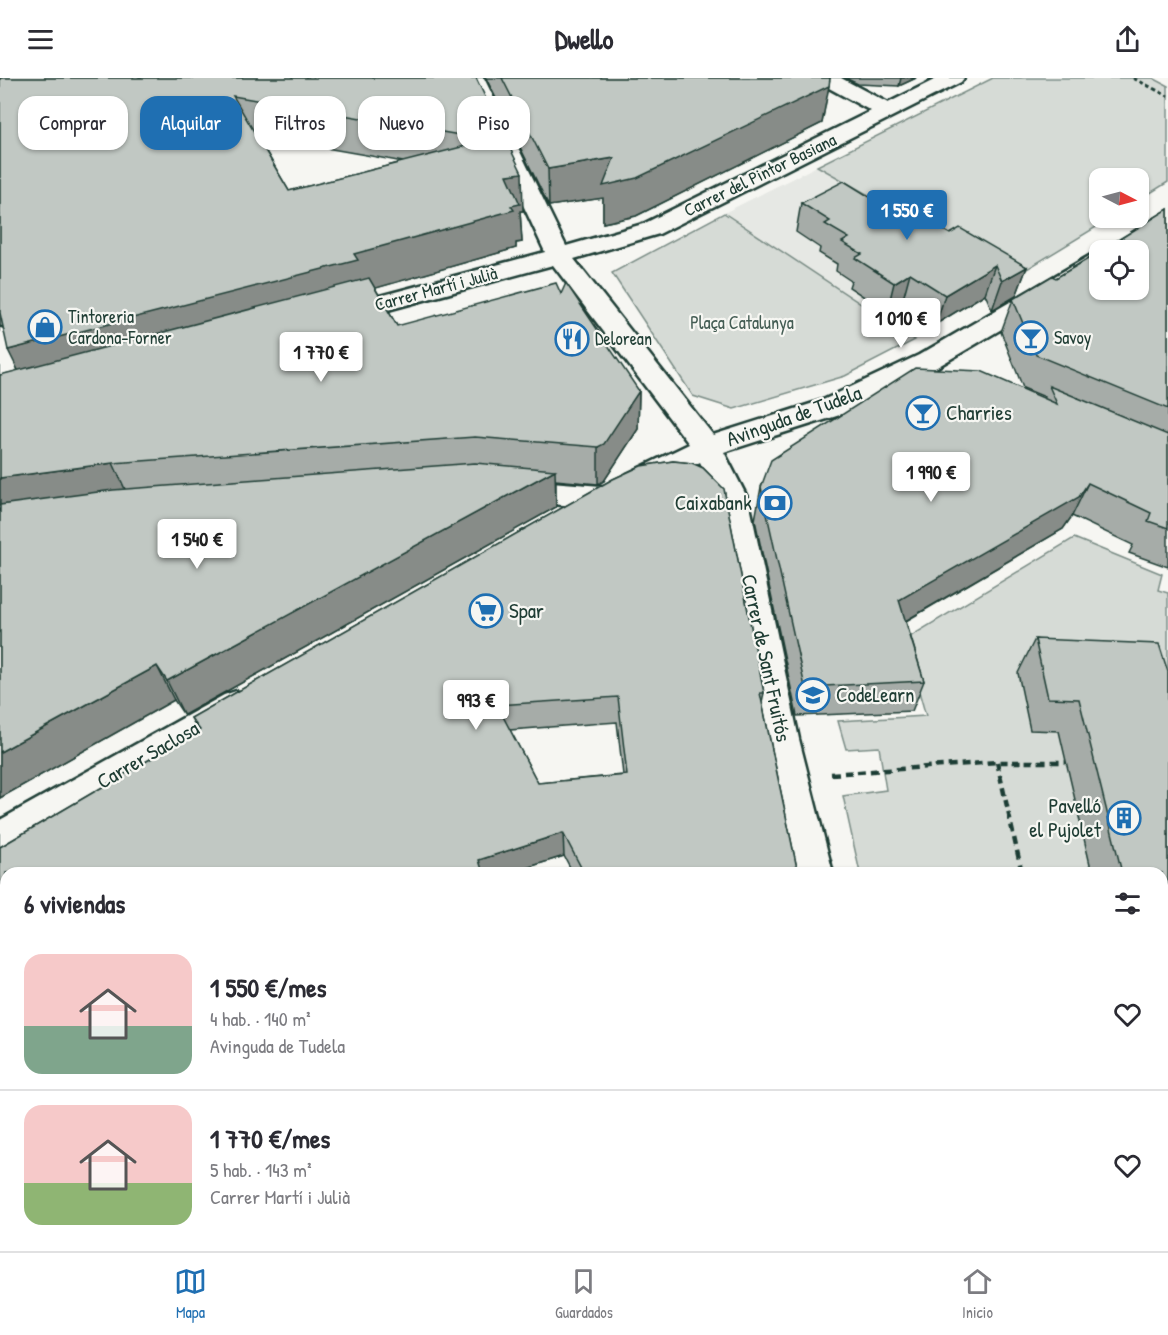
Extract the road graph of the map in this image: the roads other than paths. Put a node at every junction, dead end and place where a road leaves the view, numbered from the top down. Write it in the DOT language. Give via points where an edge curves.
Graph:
graph roads {
  1 [pos="474,78"];
  2 [pos="825,78"];
  3 [pos="954,78"];
  4 [pos="889,112"];
  5 [pos="559,256"];
  6 [pos="1089,267"];
  7 [pos="321,320"];
  8 [pos="0,336"];
  9 [pos="928,361"];
  10 [pos="961,375"];
  11 [pos="17,402"];
  12 [pos="707,447"];
  13 [pos="490,488"];
  14 [pos="602,497"];
  15 [pos="560,521"];
  16 [pos="259,692"];
  17 [pos="0,839"];
  18 [pos="813,867"];
  1 -- 5 [label="street"];
  2 -- 4 [label="street"];
  3 -- 4 [label="street, Carrer del Pintor Basiana"];
  4 -- 5 [label="street, Carrer del Pintor Basiana" via="651,229"];
  5 -- 7 [label="street, Carrer Martí i Julià"];
  5 -- 12 [label="street"];
  6 -- 9 [label="street, Avinguda de Tudela"];
  8 -- 11 [label="street"];
  9 -- 10 [label="street"];
  9 -- 12 [label="street, Avinguda de Tudela" via="833,407"];
  12 -- 14 [label="street"];
  12 -- 18 [label="street, Carrer de Sant Fruitós" via="734,501"];
  13 -- 14 [label="street"];
  14 -- 15 [label="street"];
  16 -- 17 [label="street, Carrer Saclosa"];
}
